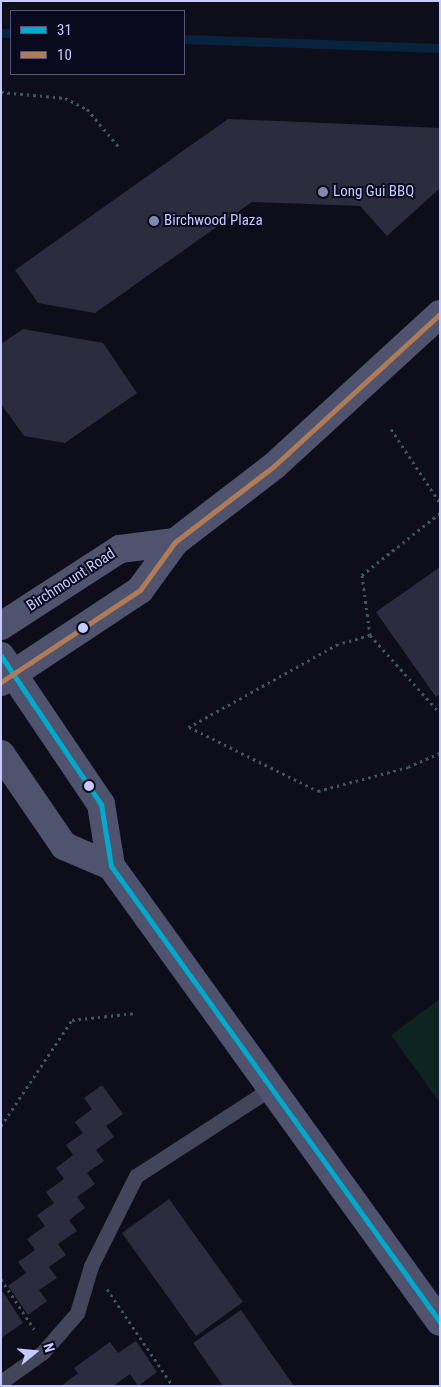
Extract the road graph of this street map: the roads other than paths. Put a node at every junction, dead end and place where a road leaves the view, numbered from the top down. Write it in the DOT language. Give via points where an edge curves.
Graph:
graph roads {
  1 [pos="440,314"];
  2 [pos="175,542"];
  3 [pos="1,626"];
  4 [pos="6,671"];
  5 [pos="1,754"];
  6 [pos="111,866"];
  7 [pos="270,1089"];
  8 [pos="440,1322"];
  9 [pos="1,1382"];
  1 -- 2 [label="main road" via="274,466"];
  2 -- 3 [label="main road, Birchmount Road" via="120,549"];
  2 -- 4 [label="main road" via="140,590"];
  4 -- 6 [label="main road" via="101,804"];
  5 -- 6 [label="main road" via="64,846"];
  6 -- 7 [label="main road"];
  7 -- 8 [label="main road"];
  7 -- 9 [label="lane" via="136,1176 91,1266 77,1313 47,1348"];
}
